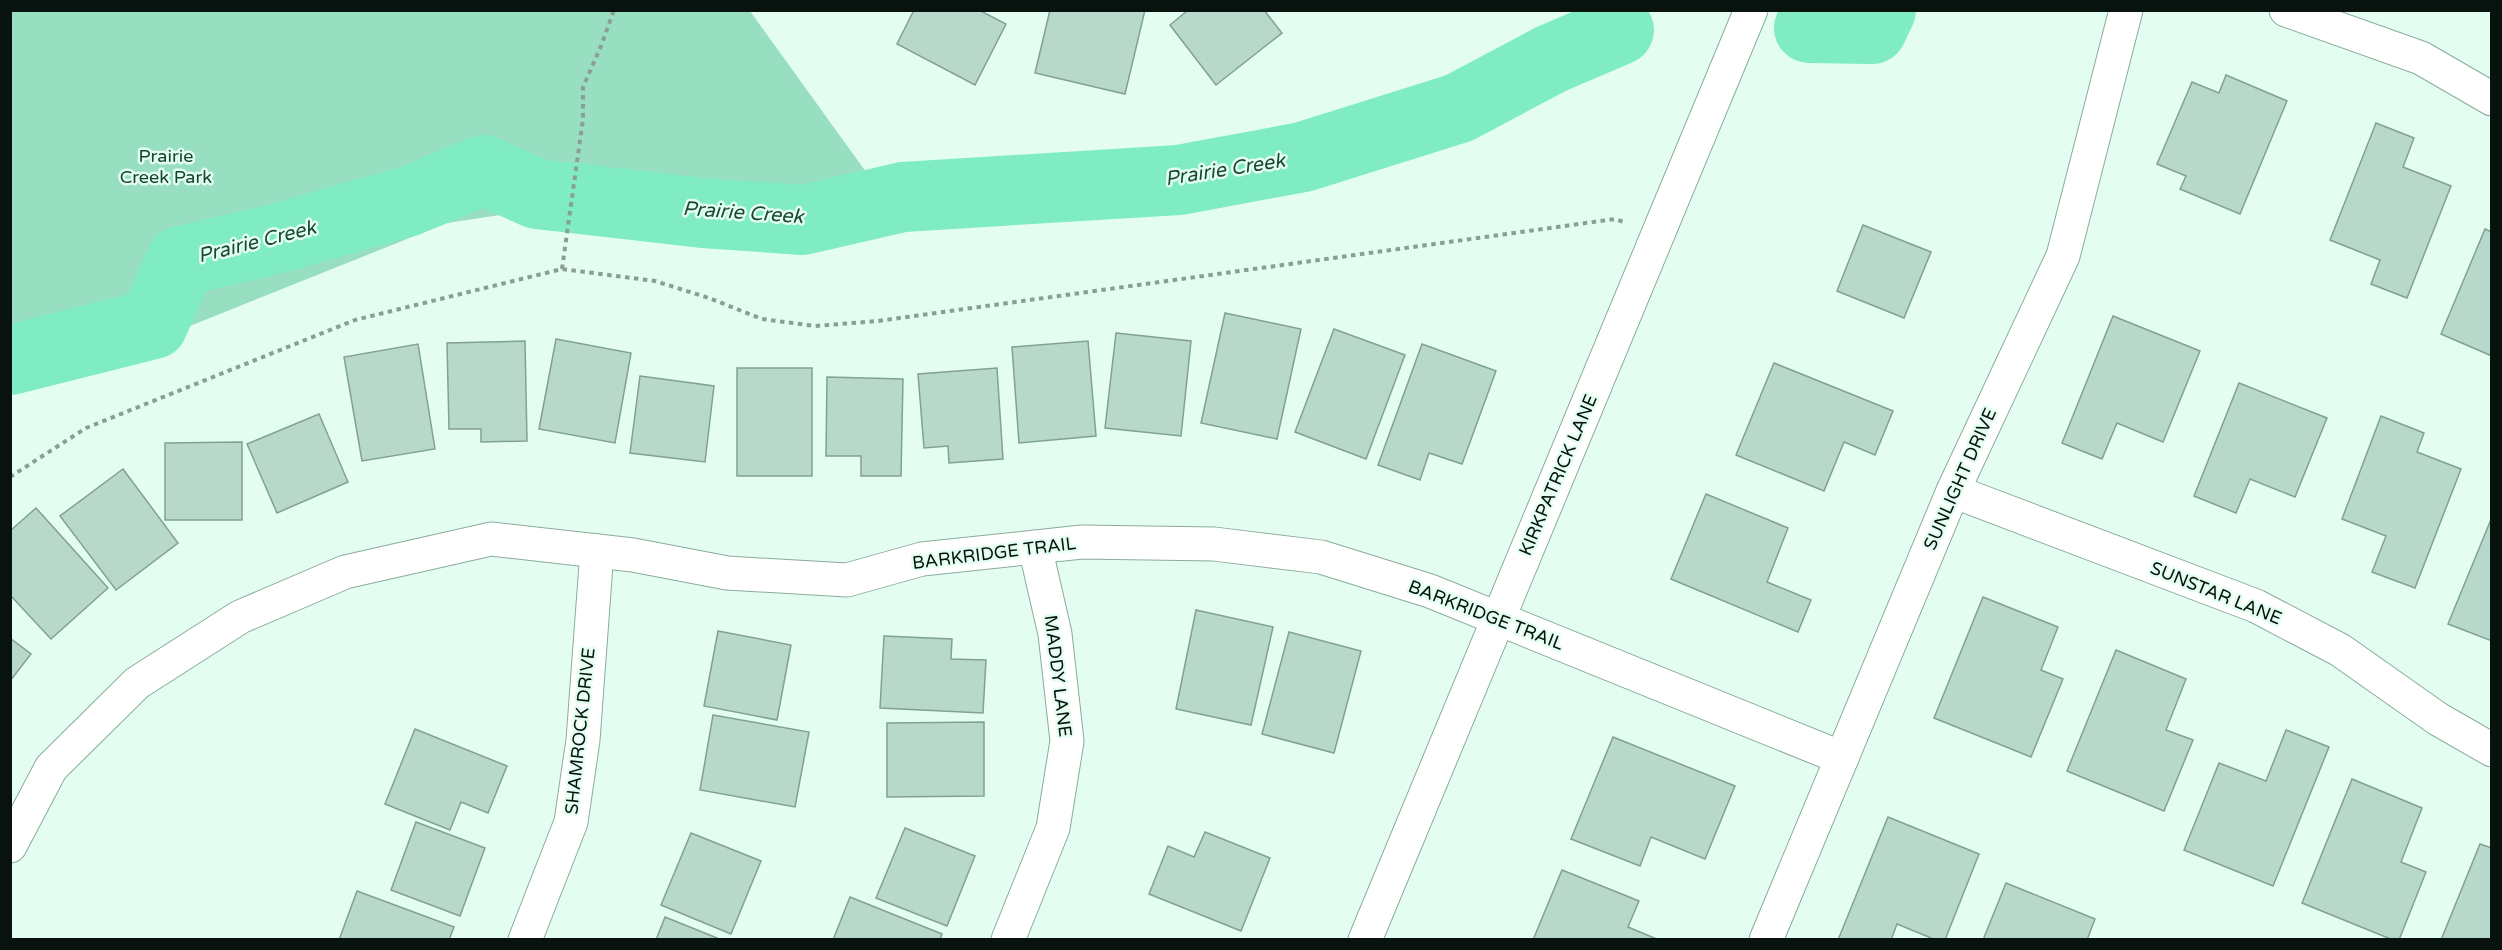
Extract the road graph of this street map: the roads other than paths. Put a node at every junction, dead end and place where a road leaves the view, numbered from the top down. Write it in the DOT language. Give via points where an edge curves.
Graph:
graph roads {
  1 [pos="1751,10"];
  2 [pos="2126,10"];
  3 [pos="2286,10"];
  4 [pos="2492,99"];
  5 [pos="1953,491"];
  6 [pos="1035,547"];
  7 [pos="597,551"];
  8 [pos="1499,618"];
  9 [pos="2492,750"];
  10 [pos="1842,758"];
  11 [pos="10,846"];
  12 [pos="525,939"];
  13 [pos="1008,939"];
  14 [pos="1365,939"];
  15 [pos="1766,939"];
  1 -- 8 [label="street, KIRKPATRICK LANE"];
  2 -- 5 [label="street, SUNLIGHT DRIVE" via="2063,256"];
  3 -- 4 [label="street" via="2421,58"];
  5 -- 9 [label="street, SUNSTAR LANE" via="2256,606 2340,650"];
  5 -- 10 [label="street, SUNLIGHT DRIVE"];
  6 -- 7 [label="street, BARKRIDGE TRAIL" via="922,559 847,580 727,573"];
  6 -- 8 [label="street, BARKRIDGE TRAIL" via="1082,542 1214,544 1321,557 1430,591"];
  6 -- 13 [label="street, MADDY LANE" via="1055,634 1067,741 1053,828"];
  7 -- 11 [label="street, BARKRIDGE TRAIL" via="491,539 345,572 240,617 137,683 51,768"];
  7 -- 12 [label="street, SHAMROCK DRIVE" via="583,740 571,822"];
  8 -- 10 [label="street, BARKRIDGE TRAIL"];
  8 -- 14 [label="street, KIRKPATRICK LANE"];
  10 -- 15 [label="street, SUNLIGHT DRIVE"];
}
